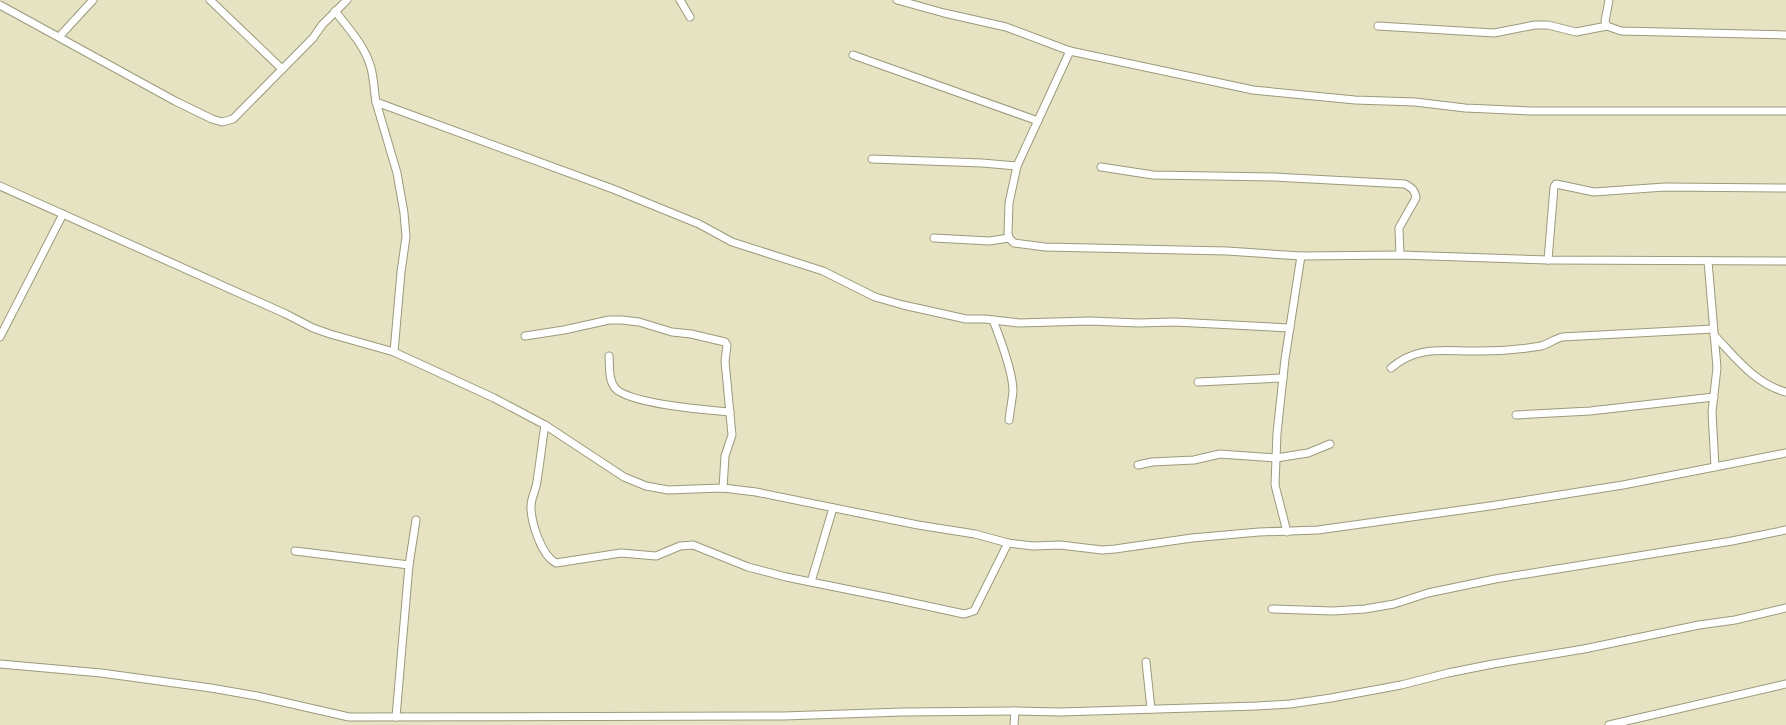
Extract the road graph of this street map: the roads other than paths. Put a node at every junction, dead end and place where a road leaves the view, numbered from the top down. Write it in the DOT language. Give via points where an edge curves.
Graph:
graph roads {
  1 [pos="93,0"];
  2 [pos="210,0"];
  3 [pos="347,0"];
  4 [pos="680,0"];
  5 [pos="897,0"];
  6 [pos="1609,0"];
  7 [pos="0,4"];
  8 [pos="335,11"];
  9 [pos="690,17"];
  10 [pos="1378,26"];
  11 [pos="1606,26"];
  12 [pos="1786,35"];
  13 [pos="59,37"];
  14 [pos="1070,51"];
  15 [pos="852,55"];
  16 [pos="282,69"];
  17 [pos="376,102"];
  18 [pos="1786,111"];
  19 [pos="1038,121"];
  20 [pos="872,159"];
  21 [pos="1017,166"];
  22 [pos="1101,167"];
  23 [pos="0,186"];
  24 [pos="1786,188"];
  25 [pos="63,214"];
  26 [pos="934,238"];
  27 [pos="1008,238"];
  28 [pos="1400,255"];
  29 [pos="1300,256"];
  30 [pos="1548,260"];
  31 [pos="1708,261"];
  32 [pos="1786,261"];
  33 [pos="993,320"];
  34 [pos="1290,328"];
  35 [pos="1714,332"];
  36 [pos="525,336"];
  37 [pos="0,337"];
  38 [pos="394,352"];
  39 [pos="609,356"];
  40 [pos="1391,368"];
  41 [pos="1283,378"];
  42 [pos="1198,382"];
  43 [pos="1786,392"];
  44 [pos="1714,397"];
  45 [pos="730,412"];
  46 [pos="1516,415"];
  47 [pos="1009,420"];
  48 [pos="545,425"];
  49 [pos="1330,444"];
  50 [pos="1786,453"];
  51 [pos="1276,459"];
  52 [pos="1138,465"];
  53 [pos="1715,467"];
  54 [pos="723,488"];
  55 [pos="833,508"];
  56 [pos="416,520"];
  57 [pos="1786,530"];
  58 [pos="1287,532"];
  59 [pos="1008,543"];
  60 [pos="295,551"];
  61 [pos="409,565"];
  62 [pos="811,582"];
  63 [pos="1786,608"];
  64 [pos="1272,609"];
  65 [pos="1146,662"];
  66 [pos="0,664"];
  67 [pos="1786,684"];
  68 [pos="1151,709"];
  69 [pos="1015,711"];
  70 [pos="396,717"];
  71 [pos="348,721"];
  72 [pos="1014,725"];
  73 [pos="1609,725"];
  1 -- 13 [label="street"];
  2 -- 16 [label="street"];
  3 -- 8 [label="street"];
  4 -- 9 [label="street"];
  5 -- 14 [label="street" via="1006,27"];
  6 -- 11 [label="street"];
  7 -- 13 [label="street"];
  8 -- 16 [label="street"];
  8 -- 17 [label="street" via="365,53"];
  10 -- 11 [label="street" via="1494,33 1535,25 1576,32"];
  11 -- 12 [label="street" via="1621,30"];
  13 -- 16 [label="street" via="175,101 222,122 233,119"];
  14 -- 18 [label="street" via="1253,90 1355,100 1531,111"];
  14 -- 19 [label="street"];
  15 -- 19 [label="street"];
  17 -- 33 [label="street" via="613,189 699,224 732,242 822,272 875,297 954,317"];
  17 -- 38 [label="street" via="397,173 406,237"];
  19 -- 21 [label="street"];
  20 -- 21 [label="street"];
  21 -- 27 [label="street"];
  22 -- 28 [label="street" via="1153,175 1405,184 1412,188 1416,198 1399,228"];
  23 -- 25 [label="street"];
  24 -- 30 [label="street" via="1600,192 1556,184"];
  25 -- 37 [label="street"];
  25 -- 38 [label="street" via="313,328"];
  26 -- 27 [label="street" via="989,242"];
  27 -- 29 [label="street" via="1014,243 1046,247"];
  28 -- 29 [label="street"];
  28 -- 30 [label="street"];
  29 -- 34 [label="street"];
  30 -- 31 [label="street"];
  31 -- 32 [label="street"];
  31 -- 35 [label="street"];
  33 -- 34 [label="street"];
  33 -- 47 [label="street" via="1013,390"];
  34 -- 41 [label="street"];
  35 -- 40 [label="street" via="1562,337 1541,346 1431,351 1402,359"];
  35 -- 43 [label="street" via="1750,373"];
  35 -- 44 [label="street"];
  36 -- 45 [label="street" via="622,320 721,340 727,345"];
  38 -- 48 [label="street"];
  39 -- 45 [label="street" via="610,379 623,394"];
  41 -- 42 [label="street"];
  41 -- 51 [label="street"];
  44 -- 46 [label="street"];
  44 -- 53 [label="street"];
  45 -- 54 [label="street" via="732,435 725,456"];
  48 -- 54 [label="street" via="624,477 646,486 668,490"];
  48 -- 62 [label="street" via="531,510 539,541 554,562 621,553 657,556 687,544 748,567"];
  49 -- 51 [label="street"];
  50 -- 53 [label="street"];
  51 -- 52 [label="street" via="1220,454"];
  51 -- 58 [label="street" via="1275,485"];
  53 -- 58 [label="street" via="1490,506"];
  54 -- 55 [label="street"];
  55 -- 59 [label="street"];
  55 -- 62 [label="street"];
  56 -- 61 [label="street"];
  57 -- 64 [label="street" via="1486,581 1365,609"];
  58 -- 59 [label="street" via="1102,550"];
  59 -- 62 [label="street" via="970,614"];
  60 -- 61 [label="street"];
  61 -- 70 [label="street"];
  63 -- 68 [label="street" via="1331,698 1290,704"];
  65 -- 68 [label="street"];
  66 -- 71 [label="street" via="211,688"];
  67 -- 73 [label="street"];
  68 -- 69 [label="street"];
  69 -- 70 [label="street"];
  69 -- 72 [label="street"];
  70 -- 71 [label="street"];
}
